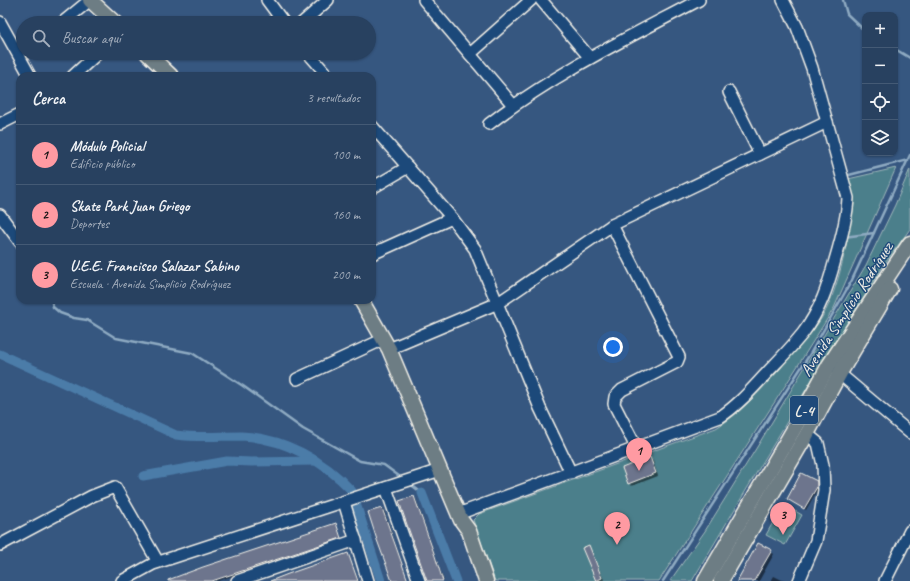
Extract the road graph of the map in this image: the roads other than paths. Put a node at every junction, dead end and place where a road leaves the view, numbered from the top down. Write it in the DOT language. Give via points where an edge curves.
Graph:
graph roads {
  1 [pos="90,0"];
  2 [pos="268,0"];
  3 [pos="328,0"];
  4 [pos="424,0"];
  5 [pos="531,0"];
  6 [pos="540,0"];
  7 [pos="699,0"];
  8 [pos="783,0"];
  9 [pos="71,16"];
  10 [pos="107,16"];
  11 [pos="279,16"];
  12 [pos="310,16"];
  13 [pos="0,22"];
  14 [pos="16,46"];
  15 [pos="470,54"];
  16 [pos="590,58"];
  17 [pos="24,60"];
  18 [pos="90,60"];
  19 [pos="154,60"];
  20 [pos="314,60"];
  21 [pos="29,72"];
  22 [pos="77,72"];
  23 [pos="167,72"];
  24 [pos="325,72"];
  25 [pos="729,92"];
  26 [pos="513,105"];
  27 [pos="16,116"];
  28 [pos="827,122"];
  29 [pos="0,124"];
  30 [pos="489,124"];
  31 [pos="376,131"];
  32 [pos="760,154"];
  33 [pos="408,167"];
  34 [pos="376,186"];
  35 [pos="0,215"];
  36 [pos="452,218"];
  37 [pos="612,225"];
  38 [pos="16,237"];
  39 [pos="910,244"];
  40 [pos="376,252"];
  41 [pos="910,254"];
  42 [pos="498,303"];
  43 [pos="363,304"];
  44 [pos="386,344"];
  45 [pos="834,369"];
  46 [pos="297,379"];
  47 [pos="910,433"];
  48 [pos="807,434"];
  49 [pos="637,448"];
  50 [pos="434,473"];
  51 [pos="571,473"];
  52 [pos="386,488"];
  53 [pos="345,502"];
  54 [pos="460,517"];
  55 [pos="910,531"];
  56 [pos="356,540"];
  57 [pos="0,545"];
  58 [pos="158,562"];
  59 [pos="141,577"];
  60 [pos="122,581"];
  61 [pos="237,581"];
  62 [pos="368,581"];
  63 [pos="419,581"];
  64 [pos="478,581"];
  65 [pos="486,581"];
  66 [pos="705,581"];
  67 [pos="720,581"];
  68 [pos="799,581"];
  69 [pos="885,581"];
  1 -- 9 [label="street"];
  1 -- 10 [label="main road"];
  2 -- 11 [label="street"];
  3 -- 12 [label="street"];
  4 -- 15 [label="street"];
  5 -- 15 [label="street"];
  6 -- 16 [label="street"];
  7 -- 16 [label="street"];
  8 -- 28 [label="street" via="797,27 812,68"];
  13 -- 14 [label="street"];
  15 -- 26 [label="street"];
  16 -- 26 [label="street"];
  17 -- 21 [label="street"];
  18 -- 22 [label="street"];
  19 -- 23 [label="main road"];
  20 -- 24 [label="street"];
  25 -- 32 [label="street"];
  26 -- 30 [label="street"];
  27 -- 29 [label="street"];
  28 -- 32 [label="street"];
  28 -- 49 [label="street" via="848,205 828,287 816,314 803,332 733,409 703,424"];
  31 -- 33 [label="street"];
  32 -- 37 [label="street"];
  33 -- 34 [label="street"];
  33 -- 36 [label="street"];
  35 -- 38 [label="street"];
  36 -- 40 [label="street"];
  36 -- 42 [label="street" via="475,249"];
  37 -- 42 [label="street"];
  37 -- 49 [label="street" via="678,357 677,362 622,390 615,397 614,404"];
  39 -- 45 [label="main road, Avenida Simplicio Rodríguez / L-4"];
  41 -- 45 [label="main road, Avenida Simplicio Rodríguez / L-4"];
  42 -- 44 [label="street"];
  42 -- 51 [label="street" via="540,408"];
  43 -- 44 [label="main road"];
  44 -- 46 [label="street"];
  44 -- 50 [label="main road"];
  45 -- 47 [label="street"];
  45 -- 48 [label="main road, Avenida Simplicio Rodríguez / L-4"];
  45 -- 66 [label="main road, Avenida Simplicio Rodríguez / L-4" via="795,427"];
  48 -- 67 [label="main road, Avenida Simplicio Rodríguez / L-4"];
  48 -- 68 [label="street" via="818,443 823,465 824,490 816,541"];
  49 -- 51 [label="street"];
  50 -- 52 [label="street"];
  50 -- 54 [label="main road"];
  51 -- 54 [label="street"];
  52 -- 53 [label="street"];
  52 -- 63 [label="street"];
  53 -- 56 [label="street"];
  53 -- 58 [label="street"];
  54 -- 64 [label="main road" via="462,535"];
  54 -- 65 [label="main road" via="469,531"];
  55 -- 69 [label="street"];
  56 -- 61 [label="street"];
  56 -- 62 [label="street"];
  57 -- 58 [label="street" via="92,496 115,487"];
  58 -- 59 [label="street"];
  59 -- 60 [label="street"];
}
